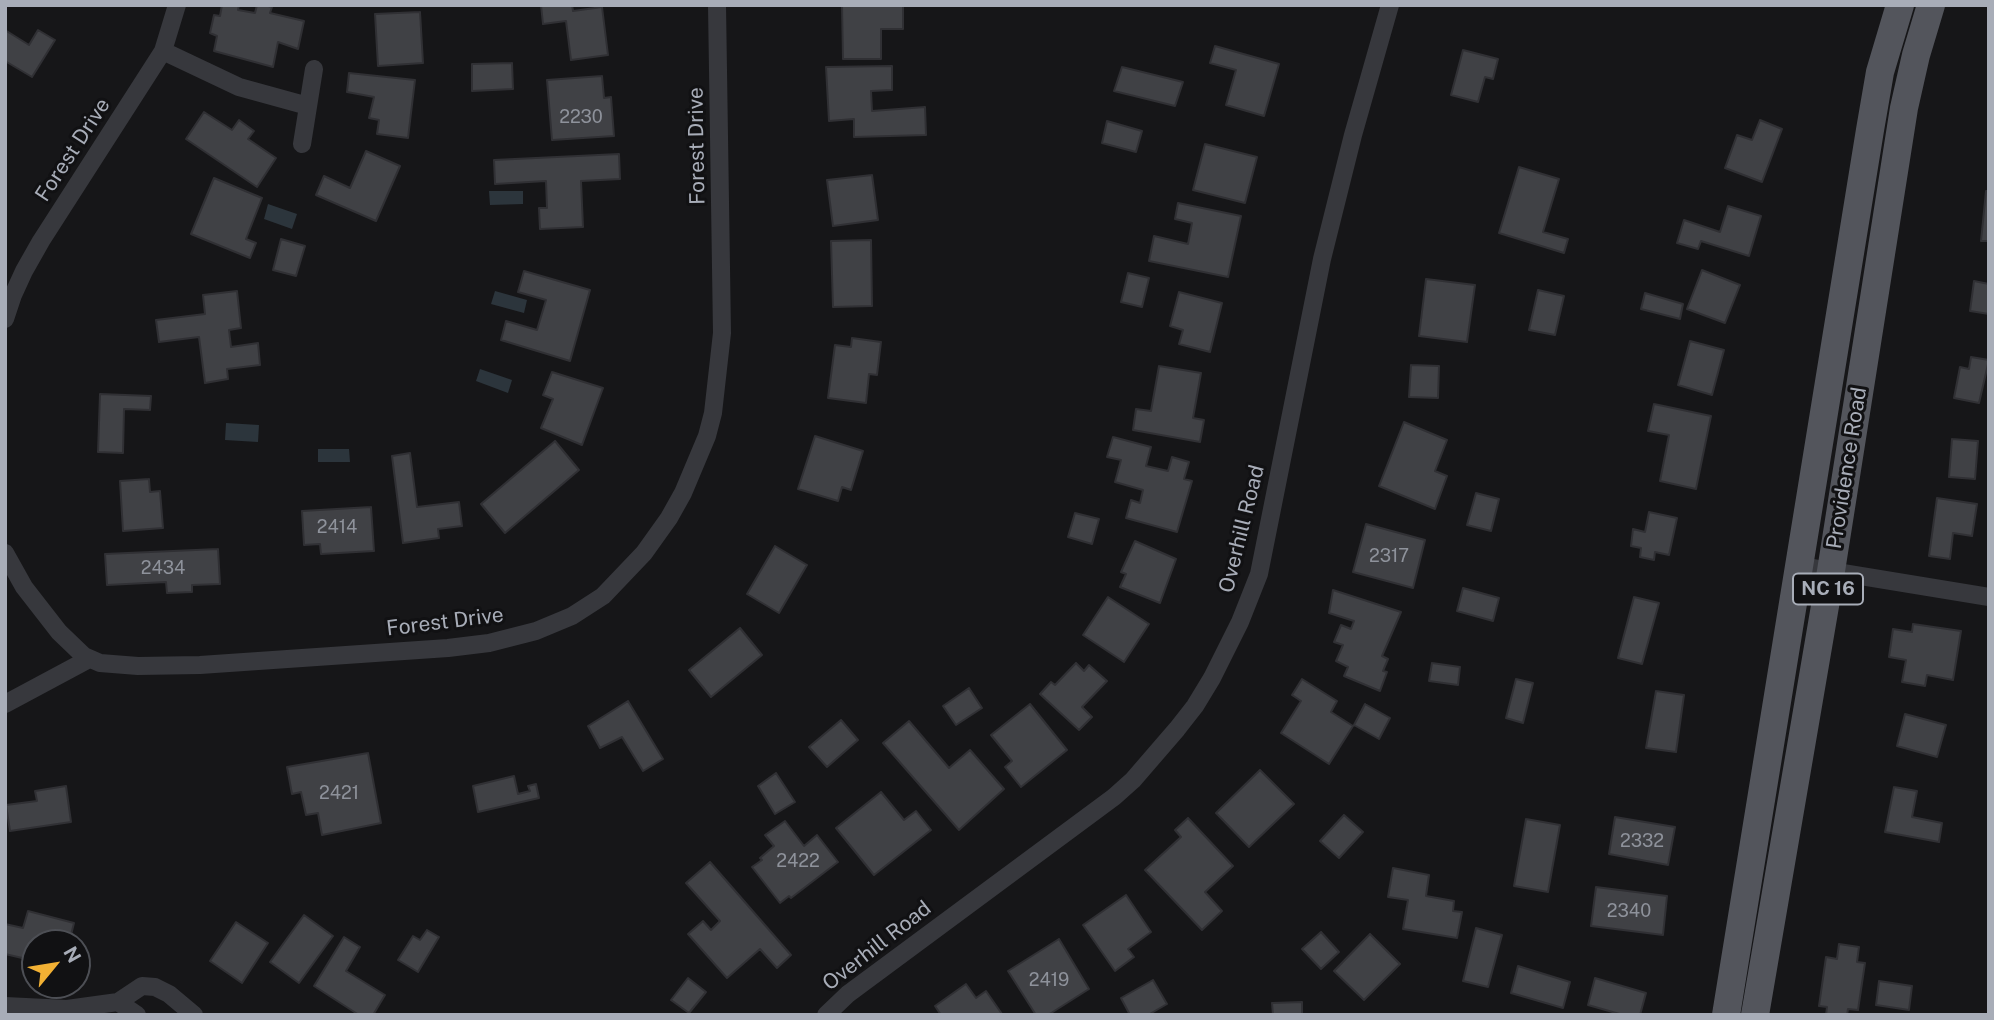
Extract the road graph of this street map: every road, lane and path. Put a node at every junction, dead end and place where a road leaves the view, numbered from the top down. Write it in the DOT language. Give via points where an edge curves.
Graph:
graph roads {
  1 [pos="177,5"];
  2 [pos="717,5"];
  3 [pos="1390,5"];
  4 [pos="1900,5"];
  5 [pos="1931,5"];
  6 [pos="163,51"];
  7 [pos="314,69"];
  8 [pos="308,106"];
  9 [pos="302,144"];
  10 [pos="5,319"];
  11 [pos="5,553"];
  12 [pos="1800,566"];
  13 [pos="1831,571"];
  14 [pos="1989,597"];
  15 [pos="89,659"];
  16 [pos="5,704"];
  17 [pos="113,1003"];
  18 [pos="5,1006"];
  19 [pos="137,1015"];
  20 [pos="194,1015"];
  21 [pos="826,1015"];
  22 [pos="1726,1015"];
  23 [pos="1755,1015"];
  1 -- 6 [label="street, Forest Drive"];
  2 -- 15 [label="street, Forest Drive" via="723,324 713,413 680,499 644,553 617,583 572,616 489,643 200,665 138,666"];
  3 -- 21 [label="street, Overhill Road" via="1322,260 1259,574 1212,678 1177,729 1114,797"];
  4 -- 12 [label="main road, Providence Road / NC 16" via="1878,84"];
  5 -- 13 [label="main road, Providence Road / NC 16" via="1904,108"];
  6 -- 8 [label="street" via="239,87"];
  6 -- 10 [label="street, Forest Drive" via="41,242"];
  7 -- 8 [label="street"];
  8 -- 9 [label="street"];
  11 -- 15 [label="street" via="31,598"];
  12 -- 13 [label="street"];
  12 -- 22 [label="main road, Providence Road / NC 16"];
  13 -- 14 [label="street"];
  13 -- 23 [label="main road, Providence Road / NC 16"];
  15 -- 16 [label="street"];
  17 -- 18 [label="street" via="67,1009"];
  17 -- 19 [label="street"];
  17 -- 20 [label="street" via="142,986 155,987"];
}
